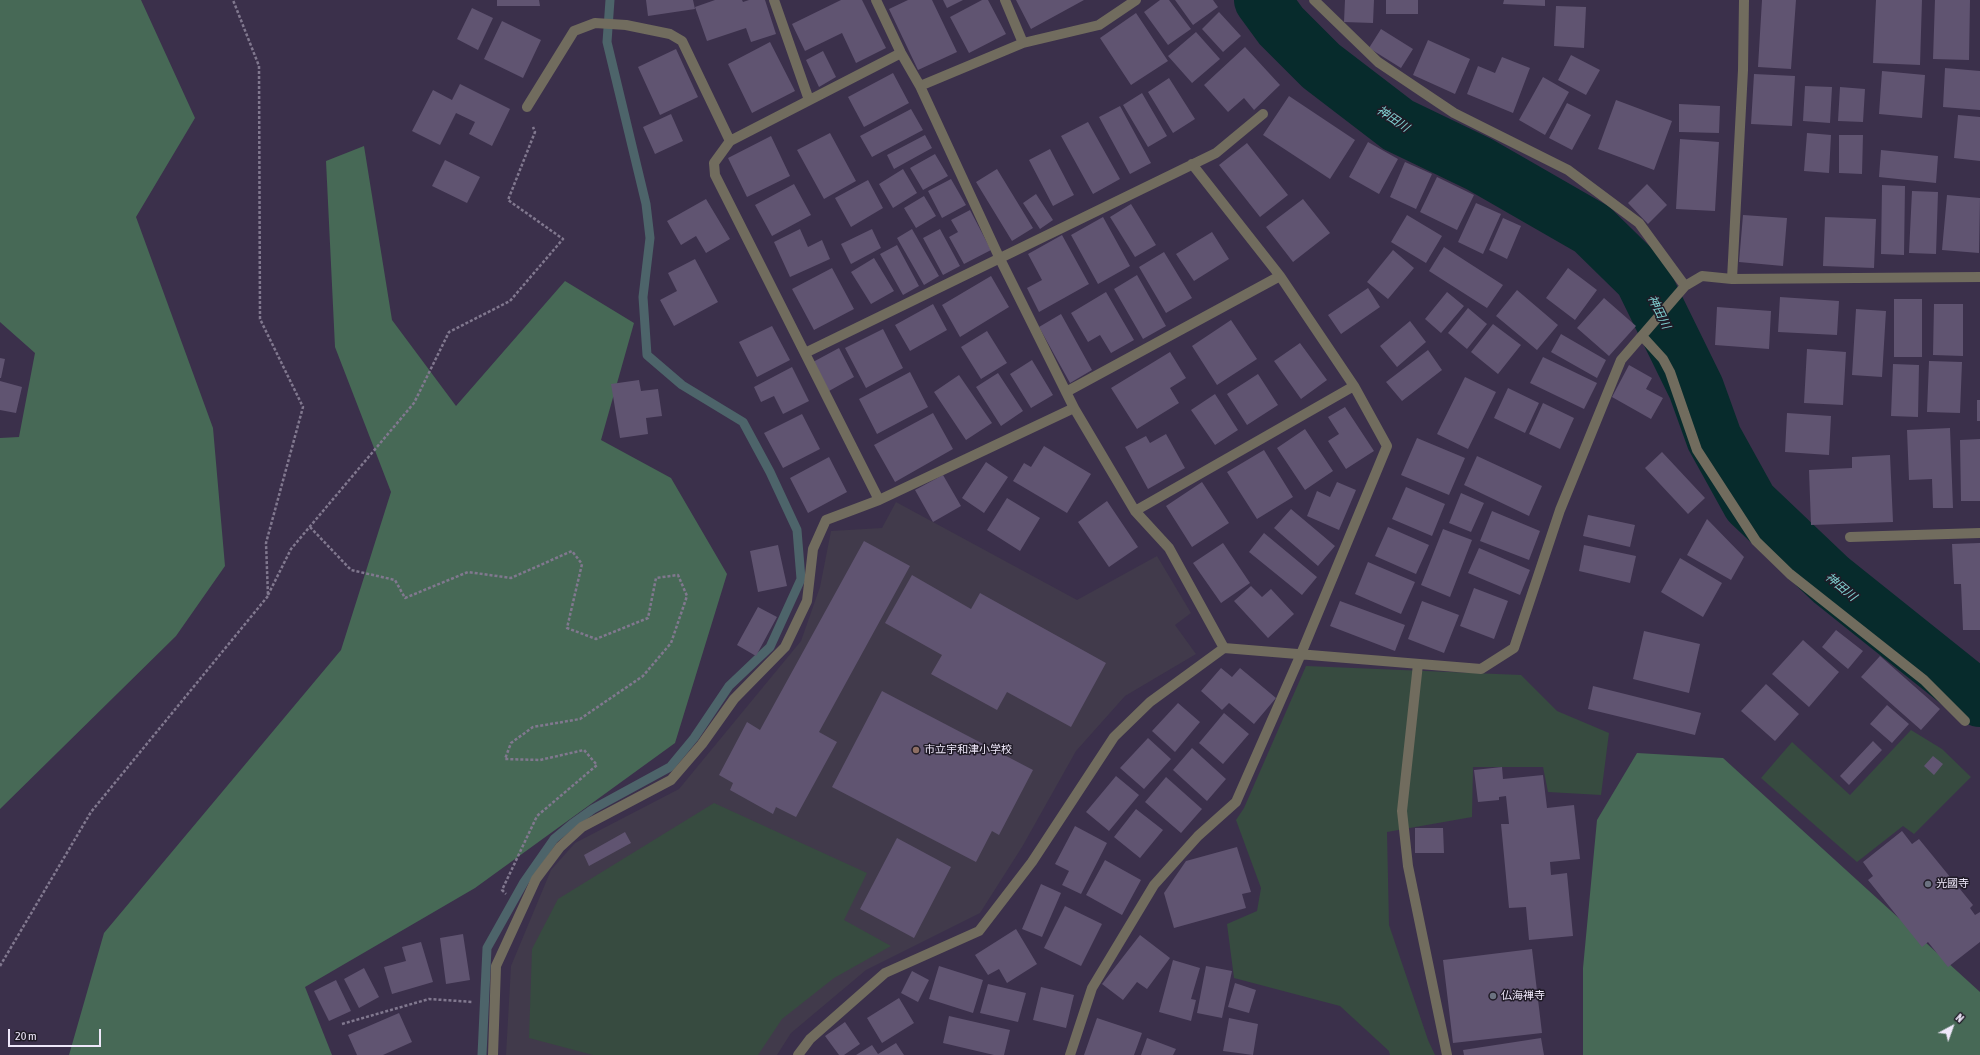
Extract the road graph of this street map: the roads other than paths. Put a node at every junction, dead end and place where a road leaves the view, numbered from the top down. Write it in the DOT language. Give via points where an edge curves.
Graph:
graph roads {
  1 [pos="774,0"];
  2 [pos="876,0"];
  3 [pos="1005,0"];
  4 [pos="1136,0"];
  5 [pos="1314,0"];
  6 [pos="1744,0"];
  7 [pos="1023,43"];
  8 [pos="901,52"];
  9 [pos="920,86"];
  10 [pos="809,100"];
  11 [pos="527,107"];
  12 [pos="1263,114"];
  13 [pos="730,141"];
  14 [pos="1192,164"];
  15 [pos="999,257"];
  16 [pos="1280,276"];
  17 [pos="1980,277"];
  18 [pos="1732,279"];
  19 [pos="1685,286"];
  20 [pos="1642,336"];
  21 [pos="805,353"];
  22 [pos="1354,386"];
  23 [pos="1066,392"];
  24 [pos="1074,408"];
  25 [pos="878,500"];
  26 [pos="1135,511"];
  27 [pos="1980,533"];
  28 [pos="1850,537"];
  29 [pos="1224,648"];
  30 [pos="1301,654"];
  31 [pos="1418,664"];
  32 [pos="1965,721"];
  33 [pos="493,1055"];
  34 [pos="798,1055"];
  35 [pos="1070,1055"];
  36 [pos="1447,1055"];
  1 -- 10 [label="street"];
  2 -- 8 [label="street"];
  3 -- 7 [label="street"];
  4 -- 7 [label="street" via="1099,25"];
  5 -- 19 [label="street" via="1378,62 1454,113 1568,170 1639,223"];
  6 -- 18 [label="street" via="1743,70"];
  7 -- 9 [label="street"];
  8 -- 9 [label="street"];
  8 -- 10 [label="street"];
  9 -- 15 [label="street"];
  10 -- 13 [label="street"];
  11 -- 13 [label="street" via="574,30 595,23 626,25 670,34 682,42"];
  12 -- 14 [label="street" via="1216,153"];
  13 -- 21 [label="street" via="714,163 716,175"];
  14 -- 15 [label="street"];
  14 -- 16 [label="street"];
  15 -- 21 [label="street"];
  15 -- 23 [label="street"];
  16 -- 22 [label="street"];
  16 -- 23 [label="street"];
  17 -- 18 [label="street"];
  18 -- 19 [label="street" via="1702,276"];
  19 -- 20 [label="street"];
  20 -- 31 [label="street" via="1621,360 1612,381 1560,510 1514,648 1481,670"];
  20 -- 32 [label="street" via="1663,359 1670,372 1697,450 1756,541 1796,578 1924,680"];
  21 -- 25 [label="street"];
  22 -- 26 [label="street"];
  22 -- 30 [label="street" via="1387,446"];
  23 -- 24 [label="street"];
  24 -- 25 [label="street"];
  24 -- 26 [label="street"];
  25 -- 33 [label="street" via="826,520 813,549 808,601 785,646 734,699 702,744 671,780 582,828 560,847 536,879 496,966"];
  26 -- 29 [label="street" via="1169,548"];
  27 -- 28 [label="street"];
  29 -- 30 [label="street"];
  29 -- 34 [label="street" via="1150,702 1114,737 1032,862 979,931 885,973 810,1039"];
  30 -- 31 [label="street"];
  30 -- 35 [label="street" via="1236,802 1198,836 1154,884 1092,988"];
  31 -- 36 [label="street" via="1402,811 1408,866"];
}
